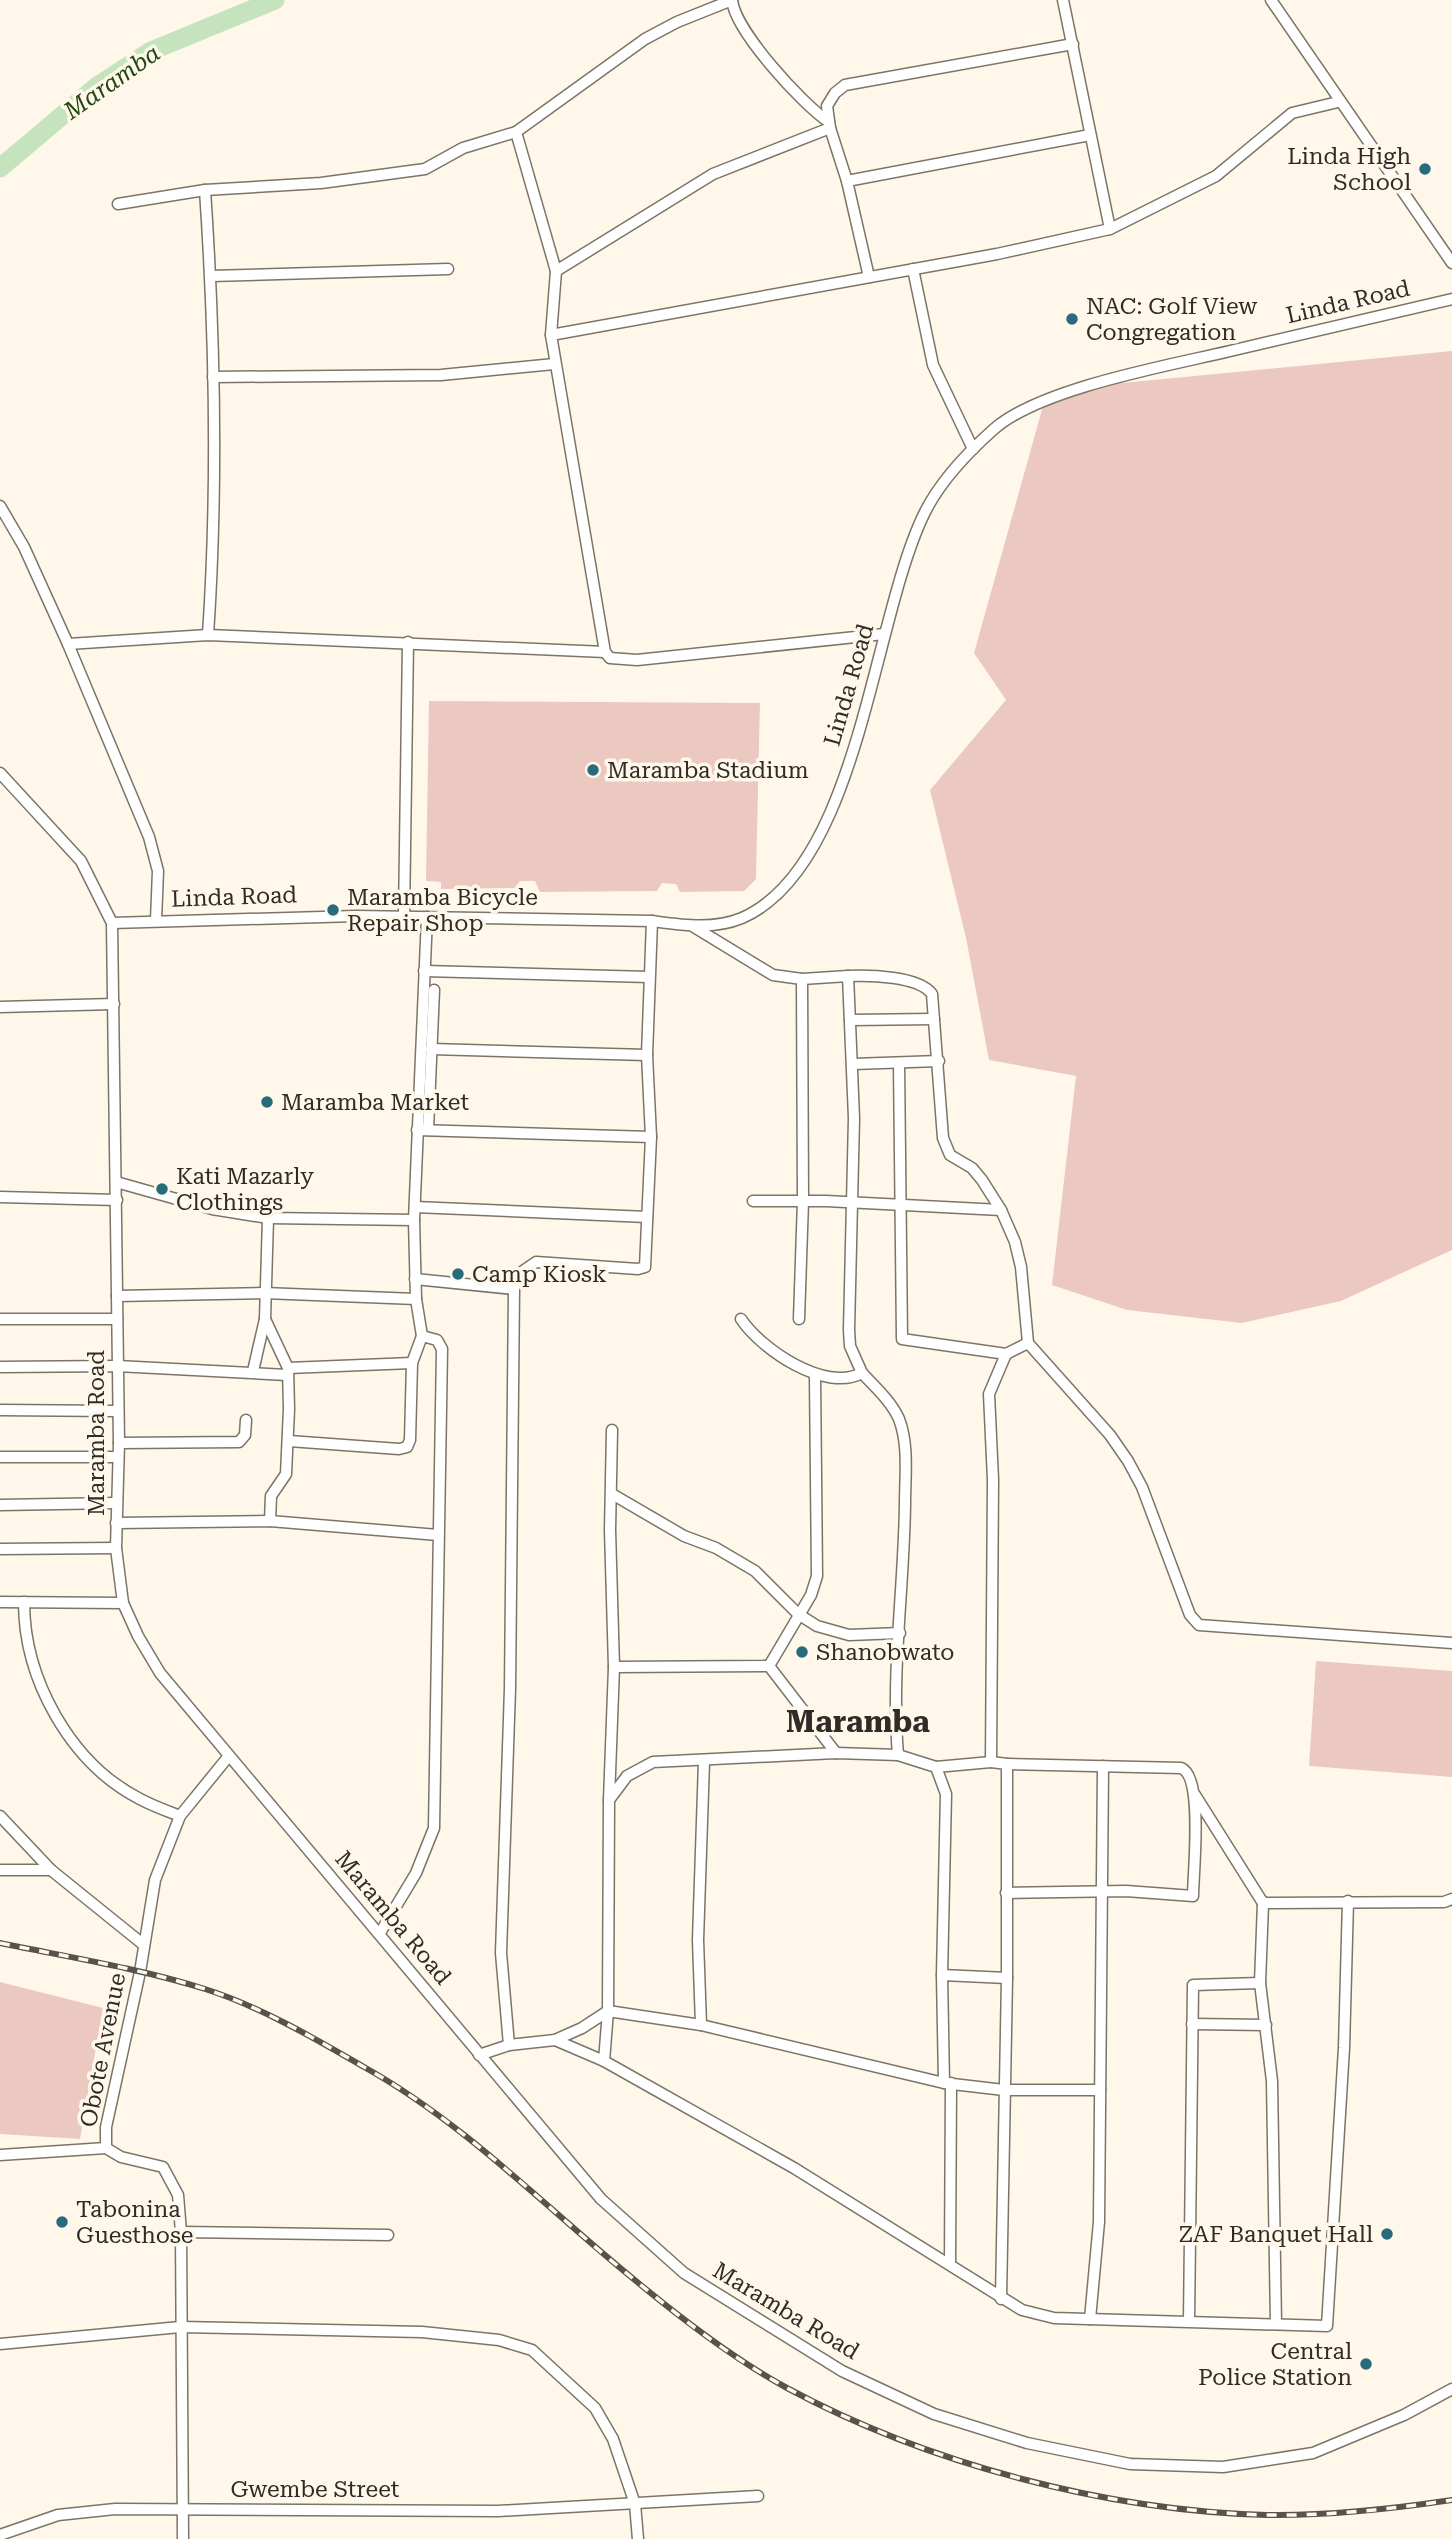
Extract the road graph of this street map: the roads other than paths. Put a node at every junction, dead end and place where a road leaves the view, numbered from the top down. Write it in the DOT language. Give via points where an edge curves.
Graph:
graph roads {
  1 [pos="732,0"];
  2 [pos="1063,0"];
  3 [pos="1271,0"];
  4 [pos="1073,44"];
  5 [pos="1338,102"];
  6 [pos="830,125"];
  7 [pos="516,132"];
  8 [pos="1090,135"];
  9 [pos="847,181"];
  10 [pos="205,190"];
  11 [pos="118,204"];
  12 [pos="1110,229"];
  13 [pos="1452,263"];
  14 [pos="448,269"];
  15 [pos="912,269"];
  16 [pos="556,271"];
  17 [pos="211,276"];
  18 [pos="869,277"];
  19 [pos="1452,299"];
  20 [pos="551,335"];
  21 [pos="554,364"];
  22 [pos="213,377"];
  23 [pos="973,449"];
  24 [pos="0,506"];
  25 [pos="884,634"];
  26 [pos="208,635"];
  27 [pos="408,642"];
  28 [pos="68,644"];
  29 [pos="605,652"];
  30 [pos="0,773"];
  31 [pos="404,916"];
  32 [pos="427,917"];
  33 [pos="156,920"];
  34 [pos="652,921"];
  35 [pos="112,923"];
  36 [pos="694,927"];
  37 [pos="424,971"];
  38 [pos="848,976"];
  39 [pos="649,977"];
  40 [pos="802,979"];
  41 [pos="434,990"];
  42 [pos="114,1004"];
  43 [pos="0,1007"];
  44 [pos="934,1019"];
  45 [pos="850,1020"];
  46 [pos="431,1049"];
  47 [pos="646,1055"];
  48 [pos="939,1061"];
  49 [pos="899,1063"];
  50 [pos="853,1064"];
  51 [pos="422,1130"];
  52 [pos="651,1137"];
  53 [pos="116,1182"];
  54 [pos="0,1197"];
  55 [pos="117,1200"];
  56 [pos="753,1201"];
  57 [pos="803,1201"];
  58 [pos="850,1203"];
  59 [pos="899,1204"];
  60 [pos="415,1207"];
  61 [pos="1001,1210"];
  62 [pos="647,1217"];
  63 [pos="268,1218"];
  64 [pos="414,1220"];
  65 [pos="415,1279"];
  66 [pos="514,1289"];
  67 [pos="264,1293"];
  68 [pos="117,1296"];
  69 [pos="416,1299"];
  70 [pos="0,1319"];
  71 [pos="117,1319"];
  72 [pos="265,1319"];
  73 [pos="741,1319"];
  74 [pos="799,1319"];
  75 [pos="422,1336"];
  76 [pos="1028,1343"];
  77 [pos="1006,1354"];
  78 [pos="412,1363"];
  79 [pos="117,1366"];
  80 [pos="0,1367"];
  81 [pos="253,1371"];
  82 [pos="287,1372"];
  83 [pos="862,1373"];
  84 [pos="815,1377"];
  85 [pos="0,1410"];
  86 [pos="117,1412"];
  87 [pos="246,1420"];
  88 [pos="612,1430"];
  89 [pos="289,1441"];
  90 [pos="119,1443"];
  91 [pos="0,1457"];
  92 [pos="118,1457"];
  93 [pos="612,1494"];
  94 [pos="116,1503"];
  95 [pos="0,1505"];
  96 [pos="270,1521"];
  97 [pos="116,1523"];
  98 [pos="438,1535"];
  99 [pos="116,1548"];
  100 [pos="0,1549"];
  101 [pos="0,1602"];
  102 [pos="24,1602"];
  103 [pos="123,1603"];
  104 [pos="798,1614"];
  105 [pos="900,1633"];
  106 [pos="1452,1643"];
  107 [pos="769,1665"];
  108 [pos="614,1667"];
  109 [pos="836,1752"];
  110 [pos="898,1755"];
  111 [pos="228,1757"];
  112 [pos="704,1762"];
  113 [pos="991,1762"];
  114 [pos="1007,1764"];
  115 [pos="1103,1766"];
  116 [pos="936,1767"];
  117 [pos="1195,1795"];
  118 [pos="609,1800"];
  119 [pos="0,1816"];
  120 [pos="180,1816"];
  121 [pos="0,1870"];
  122 [pos="51,1870"];
  123 [pos="1104,1892"];
  124 [pos="1006,1893"];
  125 [pos="1452,1899"];
  126 [pos="1349,1901"];
  127 [pos="1263,1903"];
  128 [pos="380,1933"];
  129 [pos="144,1945"];
  130 [pos="942,1975"];
  131 [pos="1007,1978"];
  132 [pos="1260,1983"];
  133 [pos="608,2011"];
  134 [pos="1192,2024"];
  135 [pos="701,2025"];
  136 [pos="1266,2025"];
  137 [pos="555,2040"];
  138 [pos="509,2045"];
  139 [pos="479,2055"];
  140 [pos="604,2061"];
  141 [pos="948,2083"];
  142 [pos="1004,2090"];
  143 [pos="1100,2090"];
  144 [pos="106,2148"];
  145 [pos="0,2155"];
  146 [pos="181,2232"];
  147 [pos="388,2235"];
  148 [pos="950,2263"];
  149 [pos="1001,2299"];
  150 [pos="1090,2319"];
  151 [pos="1189,2321"];
  152 [pos="1276,2325"];
  153 [pos="180,2327"];
  154 [pos="0,2344"];
  155 [pos="1452,2389"];
  156 [pos="758,2496"];
  157 [pos="635,2504"];
  158 [pos="183,2510"];
  159 [pos="0,2535"];
  160 [pos="183,2539"];
  161 [pos="638,2539"];
  1 -- 6 [label="street" via="741,26 798,96"];
  1 -- 7 [label="street" via="645,39"];
  2 -- 4 [label="street"];
  3 -- 5 [label="street"];
  4 -- 6 [label="street" via="845,85 827,106"];
  4 -- 8 [label="street"];
  5 -- 12 [label="street" via="1293,113 1216,176"];
  5 -- 13 [label="street"];
  6 -- 9 [label="street"];
  6 -- 16 [label="street" via="713,174"];
  7 -- 10 [label="street" via="485,139 425,169 402,174"];
  7 -- 16 [label="street"];
  8 -- 9 [label="street"];
  8 -- 12 [label="street"];
  9 -- 18 [label="street"];
  10 -- 11 [label="street"];
  10 -- 17 [label="street"];
  12 -- 15 [label="street"];
  14 -- 17 [label="street"];
  15 -- 18 [label="street"];
  15 -- 23 [label="street" via="933,365"];
  16 -- 20 [label="street"];
  17 -- 22 [label="street"];
  18 -- 20 [label="street"];
  19 -- 23 [label="street, Linda Road" via="1141,372 1051,398 1013,416"];
  20 -- 21 [label="street"];
  21 -- 22 [label="street" via="441,375"];
  21 -- 29 [label="street"];
  22 -- 26 [label="street" via="213,566"];
  23 -- 25 [label="street, Linda Road" via="944,481 924,513"];
  24 -- 28 [label="street"];
  25 -- 29 [label="street" via="637,660 619,661"];
  25 -- 36 [label="street, Linda Road" via="833,809 807,859 744,917"];
  26 -- 27 [label="street"];
  26 -- 28 [label="street"];
  27 -- 29 [label="street"];
  27 -- 31 [label="street"];
  28 -- 33 [label="street" via="154,851"];
  30 -- 35 [label="street, Maramba Road" via="81,861"];
  31 -- 32 [label="street, Linda Road"];
  31 -- 33 [label="street, Linda Road"];
  32 -- 34 [label="street, Linda Road"];
  32 -- 37 [label="street"];
  33 -- 35 [label="street, Linda Road"];
  34 -- 36 [label="street, Linda Road"];
  34 -- 39 [label="street"];
  35 -- 42 [label="street, Maramba Road"];
  36 -- 40 [label="street" via="761,971"];
  37 -- 39 [label="street"];
  37 -- 51 [label="street"];
  38 -- 40 [label="street"];
  38 -- 44 [label="street" via="922,985 932,994"];
  38 -- 45 [label="street"];
  39 -- 47 [label="street"];
  40 -- 57 [label="street"];
  41 -- 46 [label="street"];
  42 -- 43 [label="street"];
  42 -- 53 [label="street, Maramba Road"];
  44 -- 45 [label="street"];
  44 -- 48 [label="street"];
  45 -- 50 [label="street"];
  46 -- 47 [label="street"];
  46 -- 51 [label="street"];
  47 -- 52 [label="street"];
  48 -- 49 [label="street"];
  48 -- 61 [label="street" via="943,1138 948,1151 972,1168"];
  49 -- 50 [label="street"];
  49 -- 59 [label="street"];
  50 -- 58 [label="street"];
  51 -- 52 [label="street"];
  51 -- 60 [label="street"];
  52 -- 62 [label="street"];
  53 -- 55 [label="street, Maramba Road"];
  53 -- 63 [label="street" via="212,1209"];
  54 -- 55 [label="street"];
  55 -- 68 [label="street, Maramba Road"];
  56 -- 57 [label="street"];
  57 -- 58 [label="street"];
  57 -- 74 [label="street"];
  58 -- 59 [label="street"];
  58 -- 83 [label="street" via="850,1346"];
  59 -- 61 [label="street"];
  59 -- 77 [label="street" via="902,1339"];
  60 -- 62 [label="street"];
  60 -- 64 [label="street"];
  61 -- 76 [label="street" via="1021,1268"];
  62 -- 66 [label="street" via="645,1267 536,1262 520,1273"];
  63 -- 64 [label="street"];
  63 -- 67 [label="street"];
  64 -- 65 [label="street"];
  65 -- 66 [label="street"];
  65 -- 69 [label="street"];
  66 -- 138 [label="street" via="510,1689 501,1953"];
  67 -- 68 [label="street"];
  67 -- 69 [label="street"];
  67 -- 72 [label="street"];
  68 -- 71 [label="street, Maramba Road"];
  69 -- 75 [label="street"];
  70 -- 71 [label="street"];
  71 -- 79 [label="street, Maramba Road"];
  72 -- 81 [label="street"];
  72 -- 82 [label="street"];
  73 -- 84 [label="street" via="750,1333"];
  75 -- 78 [label="street"];
  75 -- 98 [label="street" via="431,1336 442,1349"];
  76 -- 77 [label="street"];
  76 -- 106 [label="street" via="1128,1461 1190,1615 1199,1625"];
  77 -- 113 [label="street" via="989,1394 993,1480"];
  78 -- 82 [label="street"];
  78 -- 89 [label="street" via="407,1447"];
  79 -- 80 [label="street"];
  79 -- 81 [label="street"];
  79 -- 86 [label="street, Maramba Road"];
  81 -- 82 [label="street"];
  82 -- 89 [label="street"];
  83 -- 84 [label="street"];
  83 -- 105 [label="street" via="886,1397 906,1445"];
  84 -- 104 [label="street" via="817,1576"];
  85 -- 86 [label="street"];
  86 -- 90 [label="street, Maramba Road"];
  87 -- 90 [label="street" via="245,1436 239,1443"];
  88 -- 93 [label="street"];
  89 -- 96 [label="street" via="286,1474 271,1496"];
  90 -- 92 [label="street, Maramba Road"];
  91 -- 92 [label="street"];
  92 -- 94 [label="street, Maramba Road"];
  93 -- 104 [label="street" via="755,1572"];
  93 -- 108 [label="street"];
  94 -- 95 [label="street"];
  94 -- 97 [label="street, Maramba Road"];
  96 -- 97 [label="street"];
  96 -- 98 [label="street"];
  97 -- 99 [label="street, Maramba Road"];
  98 -- 128 [label="street" via="434,1828 416,1873"];
  99 -- 100 [label="street"];
  99 -- 103 [label="street, Maramba Road"];
  101 -- 102 [label="street"];
  102 -- 103 [label="street"];
  102 -- 120 [label="street" via="24,1628 34,1672 59,1722 113,1781 139,1799"];
  103 -- 111 [label="street, Maramba Road" via="160,1673"];
  104 -- 105 [label="street" via="817,1626 849,1635"];
  104 -- 107 [label="street"];
  105 -- 110 [label="street" via="894,1711"];
  107 -- 108 [label="street"];
  107 -- 109 [label="street"];
  108 -- 118 [label="street"];
  109 -- 110 [label="street"];
  109 -- 112 [label="street"];
  110 -- 116 [label="street"];
  111 -- 120 [label="street, Obote Avenue"];
  111 -- 128 [label="street, Maramba Road"];
  112 -- 118 [label="street" via="653,1762 627,1776"];
  112 -- 135 [label="street" via="698,1940"];
  113 -- 114 [label="street"];
  113 -- 116 [label="street"];
  114 -- 115 [label="street"];
  114 -- 124 [label="street"];
  115 -- 117 [label="street" via="1181,1768 1190,1775"];
  115 -- 123 [label="street"];
  116 -- 130 [label="street" via="947,1803"];
  117 -- 123 [label="street" via="1193,1896"];
  117 -- 127 [label="street"];
  118 -- 133 [label="street"];
  119 -- 122 [label="street"];
  120 -- 129 [label="street, Obote Avenue" via="156,1880"];
  121 -- 122 [label="street"];
  122 -- 129 [label="street"];
  123 -- 124 [label="street"];
  123 -- 143 [label="street"];
  124 -- 131 [label="street"];
  125 -- 126 [label="street"];
  126 -- 127 [label="street"];
  126 -- 152 [label="street" via="1327,2326"];
  127 -- 132 [label="street"];
  128 -- 139 [label="street, Maramba Road"];
  129 -- 144 [label="street, Obote Avenue" via="106,2127"];
  130 -- 131 [label="street"];
  130 -- 141 [label="street"];
  131 -- 142 [label="street"];
  132 -- 134 [label="street" via="1194,1985"];
  132 -- 136 [label="street"];
  133 -- 135 [label="street"];
  133 -- 137 [label="street"];
  133 -- 140 [label="street"];
  134 -- 136 [label="street"];
  134 -- 151 [label="street"];
  135 -- 141 [label="street"];
  136 -- 152 [label="street" via="1272,2081"];
  137 -- 138 [label="street"];
  137 -- 140 [label="street"];
  138 -- 139 [label="street"];
  139 -- 155 [label="street, Maramba Road" via="601,2199 684,2273 842,2371 934,2414 1027,2443 1130,2465 1223,2467 1313,2453 1404,2415"];
  140 -- 148 [label="street"];
  141 -- 142 [label="street"];
  141 -- 148 [label="street"];
  142 -- 143 [label="street"];
  142 -- 149 [label="street"];
  143 -- 150 [label="street" via="1099,2222"];
  144 -- 145 [label="street"];
  144 -- 146 [label="street, Obote Avenue" via="121,2157 163,2167 178,2194"];
  146 -- 147 [label="street"];
  146 -- 153 [label="street, Obote Avenue"];
  148 -- 149 [label="street"];
  149 -- 150 [label="street" via="1054,2318"];
  150 -- 151 [label="street"];
  151 -- 152 [label="street"];
  153 -- 154 [label="street"];
  153 -- 157 [label="street" via="422,2332 499,2340 531,2350 596,2408 613,2438"];
  153 -- 158 [label="street, Obote Avenue"];
  156 -- 157 [label="street, Gwembe Street"];
  157 -- 158 [label="street, Gwembe Street" via="498,2511"];
  157 -- 161 [label="street"];
  158 -- 159 [label="street, Gwembe Street" via="115,2509 58,2515"];
  158 -- 160 [label="street, Obote Avenue"];
}
